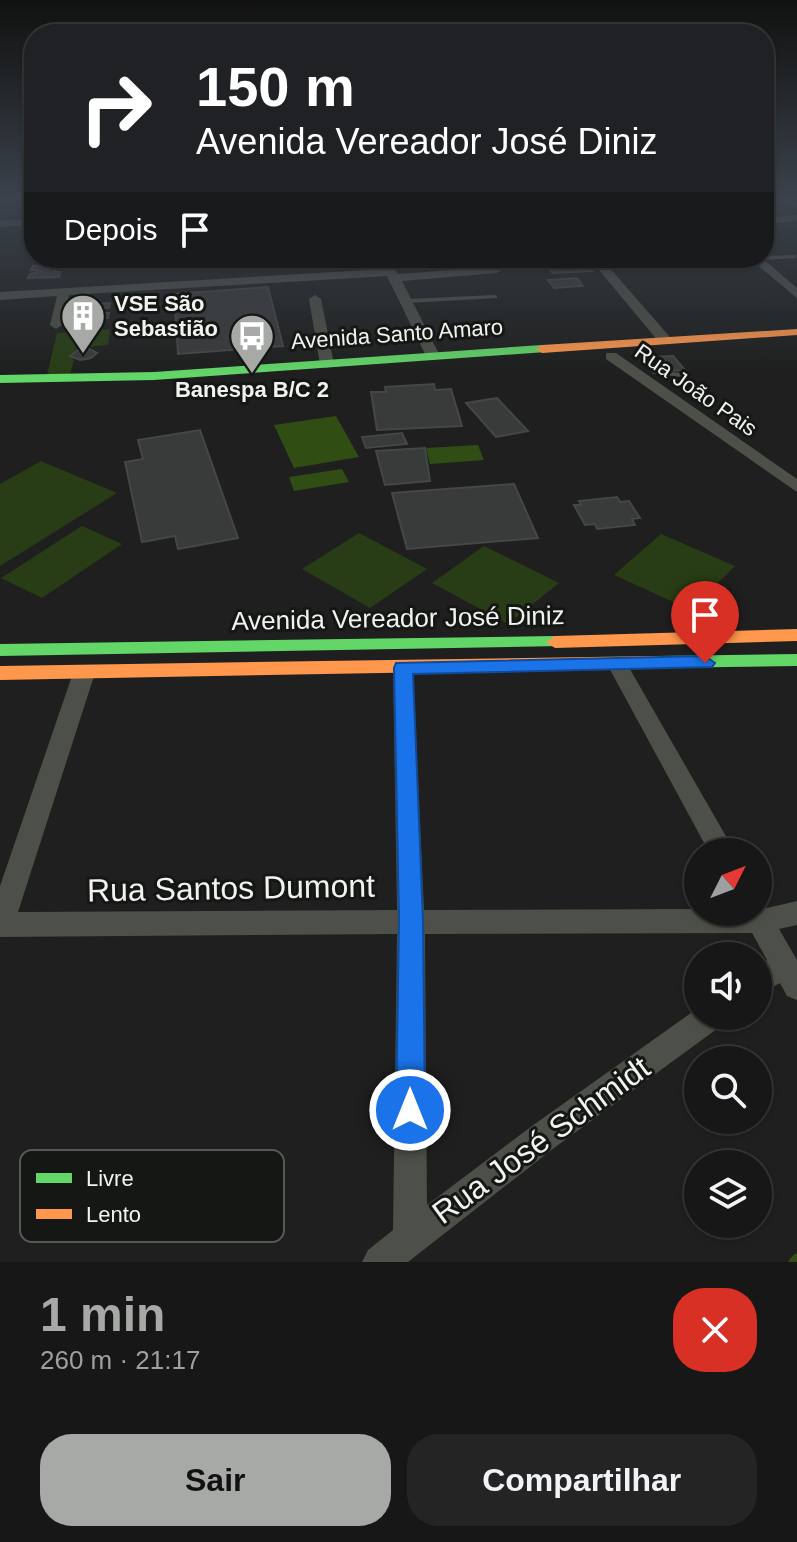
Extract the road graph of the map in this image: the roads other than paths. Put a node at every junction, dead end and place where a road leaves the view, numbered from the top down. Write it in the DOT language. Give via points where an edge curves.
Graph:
graph roads {
  1 [pos="794,257"];
  2 [pos="774,258"];
  3 [pos="388,268"];
  4 [pos="499,268"];
  5 [pos="604,268"];
  6 [pos="767,268"];
  7 [pos="392,275"];
  8 [pos="64,292"];
  9 [pos="797,294"];
  10 [pos="0,296"];
  11 [pos="495,297"];
  12 [pos="315,299"];
  13 [pos="408,301"];
  14 [pos="56,325"];
  15 [pos="797,332"];
  16 [pos="664,339"];
  17 [pos="797,345"];
  18 [pos="641,354"];
  19 [pos="433,356"];
  20 [pos="611,356"];
  21 [pos="327,364"];
  22 [pos="682,375"];
  23 [pos="0,379"];
  24 [pos="0,389"];
  25 [pos="797,487"];
  26 [pos="797,635"];
  27 [pos="0,650"];
  28 [pos="797,660"];
  29 [pos="617,664"];
  30 [pos="403,668"];
  31 [pos="0,673"];
  32 [pos="84,673"];
  33 [pos="714,838"];
  34 [pos="797,913"];
  35 [pos="772,915"];
  36 [pos="684,917"];
  37 [pos="411,920"];
  38 [pos="0,924"];
  39 [pos="764,926"];
  40 [pos="791,975"];
  41 [pos="692,1030"];
  42 [pos="410,1236"];
  43 [pos="380,1262"];
  1 -- 2 [label="lane"];
  3 -- 7 [label="street"];
  4 -- 7 [label="street"];
  5 -- 16 [label="street"];
  6 -- 9 [label="street"];
  7 -- 8 [label="street"];
  7 -- 13 [label="street"];
  8 -- 10 [label="street"];
  8 -- 14 [label="street"];
  11 -- 13 [label="lane"];
  12 -- 21 [label="street"];
  13 -- 19 [label="street"];
  15 -- 16 [label="main road, Avenida Santo Amaro"];
  16 -- 19 [label="main road, Avenida Santo Amaro"];
  17 -- 18 [label="main road, Avenida Santo Amaro"];
  18 -- 20 [label="main road, Avenida Santo Amaro"];
  18 -- 22 [label="lane" via="659,376"];
  19 -- 21 [label="main road, Avenida Santo Amaro"];
  20 -- 24 [label="main road, Avenida Santo Amaro" via="177,385"];
  20 -- 25 [label="street, Rua João Pais"];
  21 -- 23 [label="main road, Avenida Santo Amaro" via="154,376"];
  26 -- 27 [label="main road, Avenida Vereador José Diniz"];
  28 -- 29 [label="main road, Avenida Vereador José Diniz"];
  29 -- 30 [label="main road, Avenida Vereador José Diniz"];
  29 -- 33 [label="street"];
  30 -- 32 [label="main road, Avenida Vereador José Diniz"];
  30 -- 37 [label="street"];
  31 -- 32 [label="main road, Avenida Vereador José Diniz"];
  32 -- 38 [label="street"];
  34 -- 35 [label="street, Rua Santos Dumont"];
  36 -- 37 [label="street, Rua Santos Dumont"];
  37 -- 38 [label="street, Rua Santos Dumont"];
  37 -- 42 [label="street"];
  39 -- 40 [label="street"];
  41 -- 42 [label="street, Rua José Schmidt"];
  42 -- 43 [label="street, Rua José Schmidt"];
}
